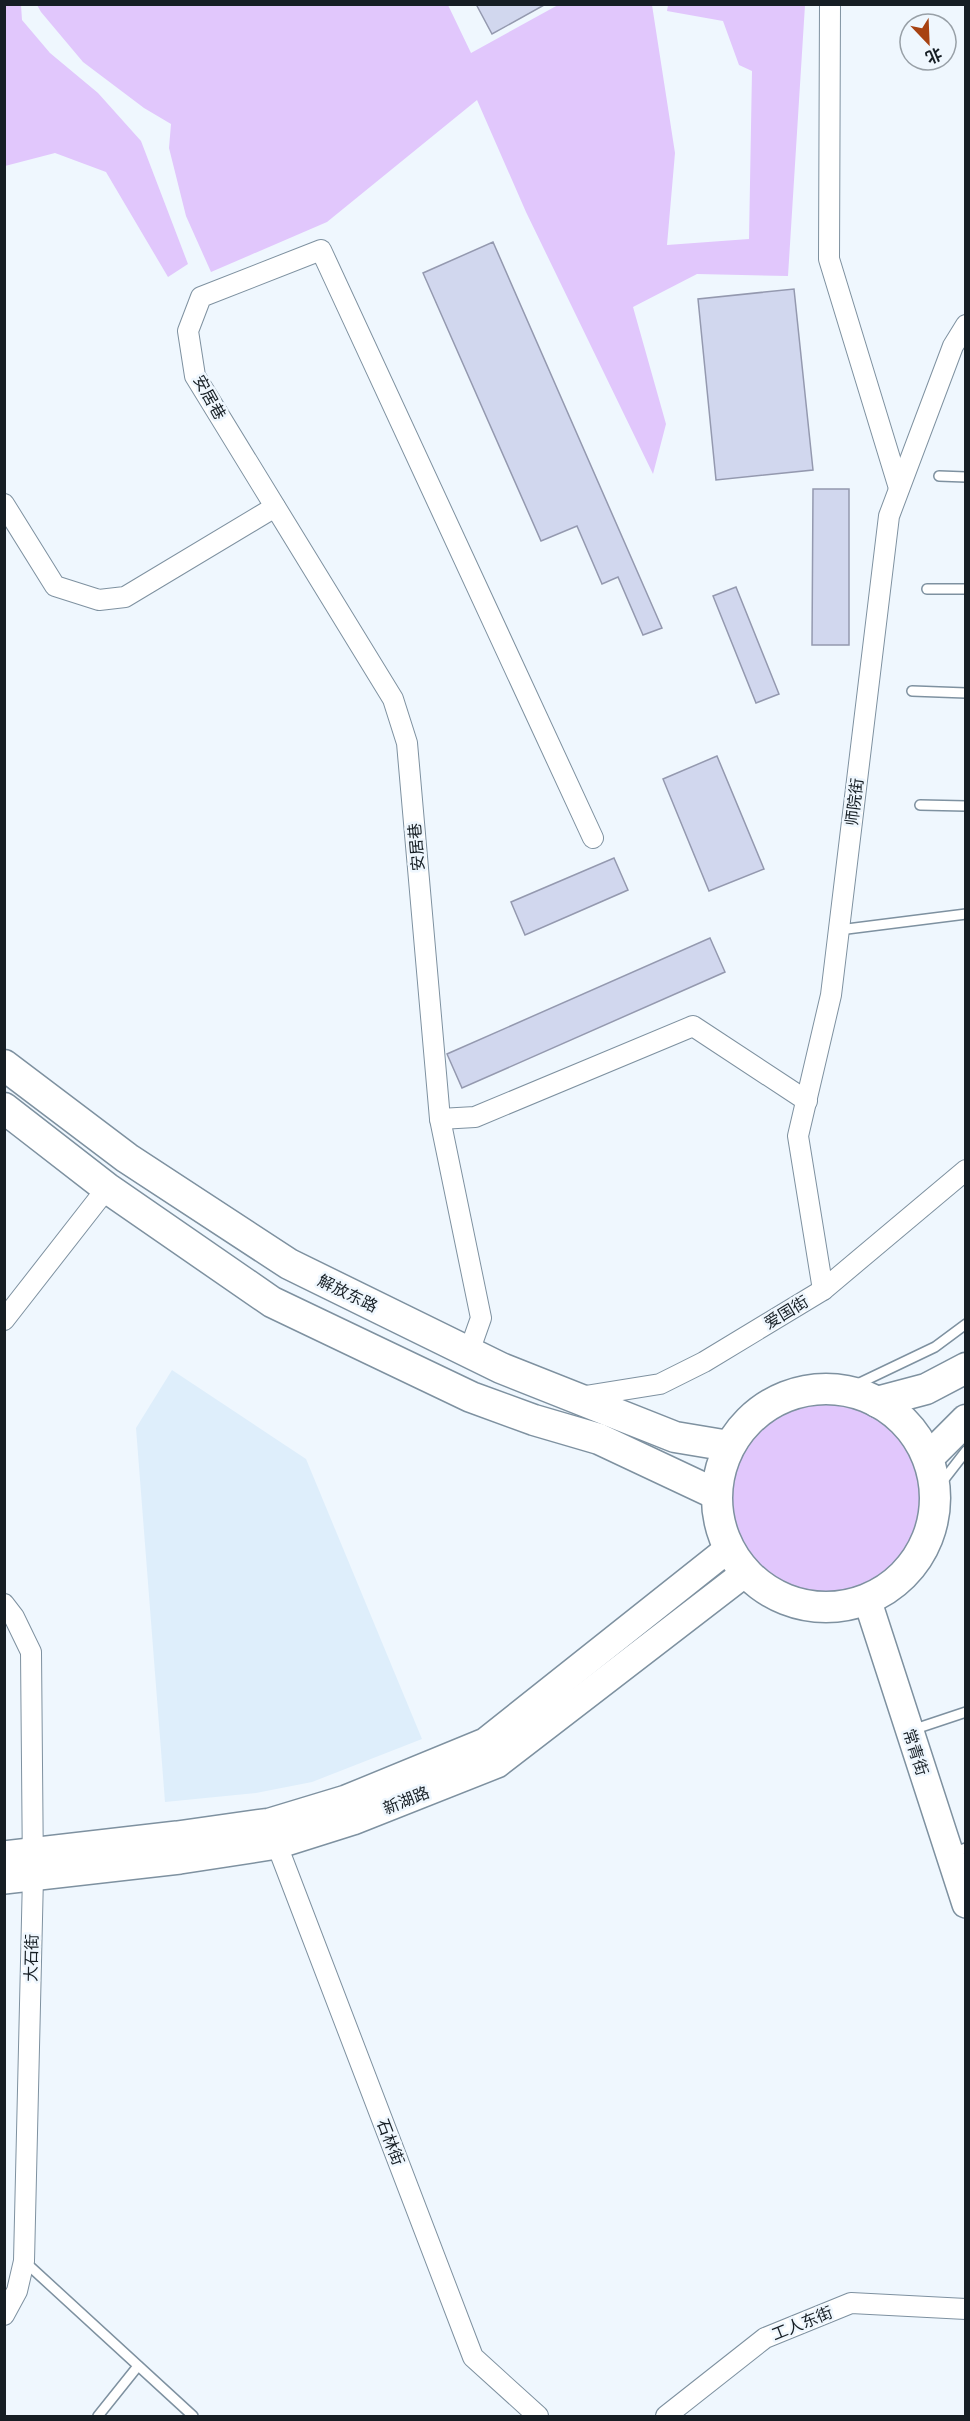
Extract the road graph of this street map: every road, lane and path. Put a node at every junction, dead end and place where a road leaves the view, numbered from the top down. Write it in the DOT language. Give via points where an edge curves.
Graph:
graph roads {
  1 [pos="830,4"];
  2 [pos="966,325"];
  3 [pos="939,476"];
  4 [pos="966,477"];
  5 [pos="899,488"];
  6 [pos="4,504"];
  7 [pos="275,507"];
  8 [pos="927,589"];
  9 [pos="966,589"];
  10 [pos="912,691"];
  11 [pos="966,693"];
  12 [pos="920,805"];
  13 [pos="966,806"];
  14 [pos="593,838"];
  15 [pos="966,914"];
  16 [pos="839,930"];
  17 [pos="4,1065"];
  18 [pos="807,1101"];
  19 [pos="4,1108"];
  20 [pos="440,1119"];
  21 [pos="966,1170"];
  22 [pos="107,1188"];
  23 [pos="823,1290"];
  24 [pos="4,1320"];
  25 [pos="966,1324"];
  26 [pos="469,1352"];
  27 [pos="966,1368"];
  28 [pos="845,1390"];
  29 [pos="578,1397"];
  30 [pos="878,1402"];
  31 [pos="966,1420"];
  32 [pos="729,1446"];
  33 [pos="966,1451"];
  34 [pos="928,1458"];
  35 [pos="935,1491"];
  36 [pos="716,1494"];
  37 [pos="737,1561"];
  38 [pos="867,1599"];
  39 [pos="4,1604"];
  40 [pos="966,1712"];
  41 [pos="909,1731"];
  42 [pos="273,1833"];
  43 [pos="957,1851"];
  44 [pos="4,1855"];
  45 [pos="32,1864"];
  46 [pos="4,1880"];
  47 [pos="966,1904"];
  48 [pos="24,2261"];
  49 [pos="966,2309"];
  50 [pos="4,2315"];
  51 [pos="138,2366"];
  52 [pos="98,2416"];
  53 [pos="193,2416"];
  54 [pos="538,2416"];
  55 [pos="666,2416"];
  1 -- 5 [label="street" via="829,259"];
  2 -- 5 [label="street, 师院街" via="953,346"];
  3 -- 4 [label="lane"];
  5 -- 16 [label="street, 师院街" via="889,516"];
  6 -- 7 [label="street" via="56,586 99,600 126,597"];
  7 -- 14 [label="street, 安居巷" via="195,376 188,331 201,297 321,250"];
  7 -- 20 [label="street, 安居巷" via="393,699 407,743"];
  8 -- 9 [label="lane"];
  10 -- 11 [label="lane"];
  12 -- 13 [label="lane"];
  15 -- 16 [label="lane"];
  16 -- 18 [label="street, 师院街" via="831,995"];
  17 -- 26 [label="main road, 解放东路" via="127,1158 289,1264"];
  18 -- 20 [label="street" via="693,1026 475,1117"];
  18 -- 23 [label="street, 师院街" via="798,1136"];
  19 -- 22 [label="main road"];
  20 -- 26 [label="street, 安居巷" via="482,1318"];
  21 -- 23 [label="street, 爱国街"];
  22 -- 24 [label="street"];
  22 -- 36 [label="main road" via="272,1302 471,1397 599,1439"];
  23 -- 29 [label="street, 爱国街" via="660,1384"];
  25 -- 28 [label="lane" via="935,1347"];
  26 -- 29 [label="main road, 解放东路"];
  27 -- 30 [label="main road" via="926,1389"];
  28 -- 30 [label="main road"];
  28 -- 32 [label="main road" via="811,1390 778,1400 750,1419"];
  29 -- 32 [label="main road, 解放东路" via="675,1437"];
  30 -- 34 [label="main road" via="910,1428"];
  31 -- 34 [label="main road"];
  32 -- 36 [label="main road"];
  33 -- 35 [label="lane"];
  34 -- 35 [label="main road"];
  35 -- 38 [label="main road" via="932,1524 919,1556 896,1582"];
  36 -- 37 [label="main road" via="718,1522"];
  37 -- 38 [label="main road" via="771,1593 802,1605 835,1607"];
  37 -- 42 [label="main road, 新湖路" via="485,1742"];
  38 -- 41 [label="main road, 常青街"];
  39 -- 45 [label="street, 大石街" via="31,1652"];
  40 -- 41 [label="lane"];
  41 -- 43 [label="main road, 常青街"];
  42 -- 45 [label="main road, 新湖路" via="180,1860"];
  42 -- 54 [label="street, 石林街" via="473,2357"];
  43 -- 47 [label="main road, 常青街"];
  44 -- 45 [label="main road, 新湖路"];
  45 -- 46 [label="main road, 新湖路"];
  45 -- 48 [label="street, 大石街"];
  48 -- 50 [label="street, 大石街" via="17,2291"];
  48 -- 51 [label="lane"];
  49 -- 55 [label="street, 工人东街" via="851,2304 765,2338"];
  51 -- 52 [label="lane"];
  51 -- 53 [label="lane"];
}
